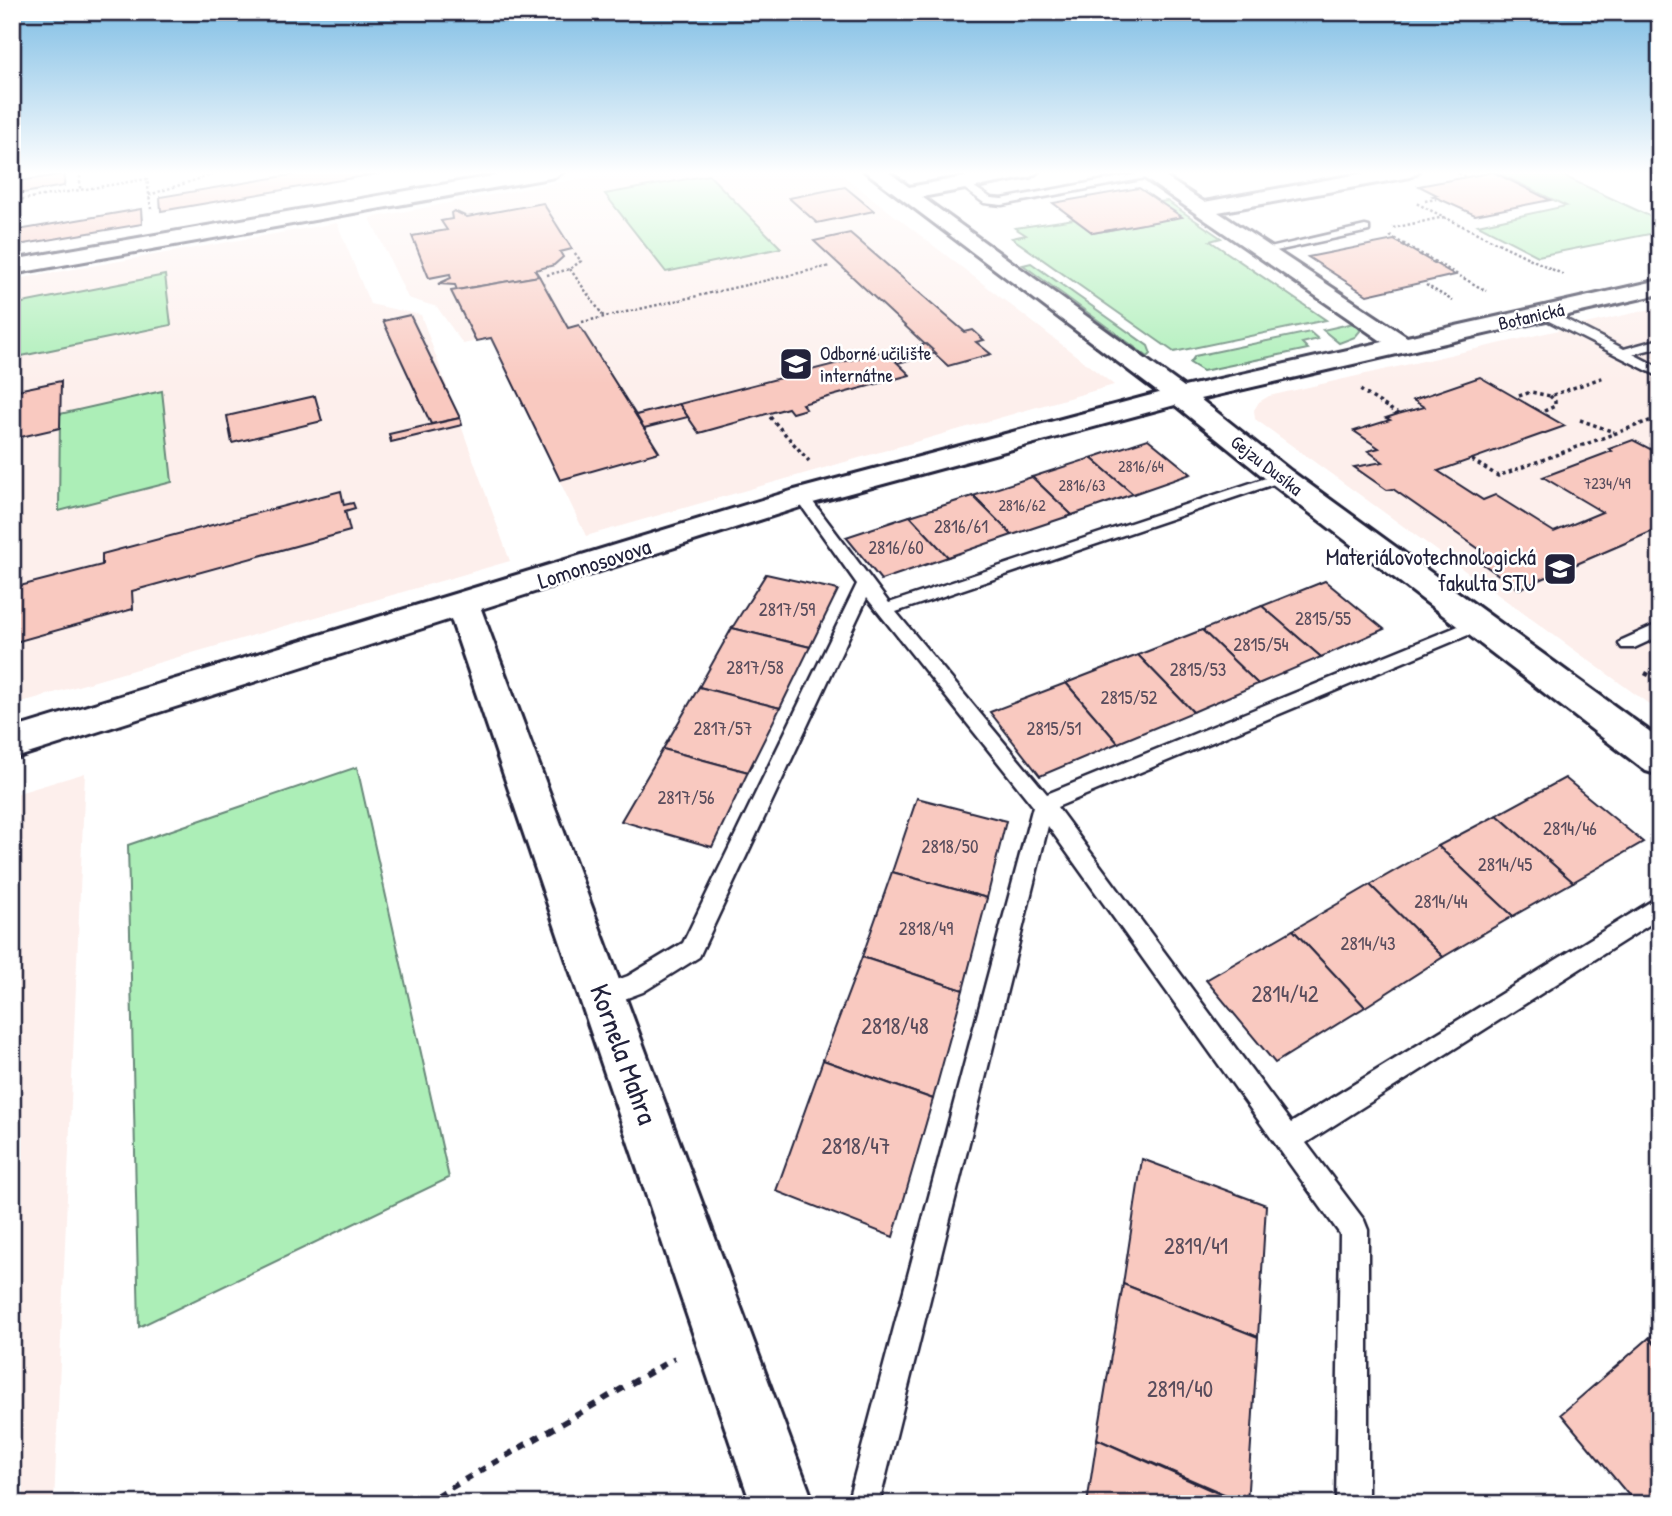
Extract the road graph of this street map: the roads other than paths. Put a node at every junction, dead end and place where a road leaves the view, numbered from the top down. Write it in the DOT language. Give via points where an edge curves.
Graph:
graph roads {
  1 [pos="156,242"];
  2 [pos="971,242"];
  3 [pos="1248,242"];
  4 [pos="1305,242"];
  5 [pos="1262,251"];
  6 [pos="12,267"];
  7 [pos="1660,287"];
  8 [pos="1543,313"];
  9 [pos="1660,343"];
  10 [pos="1403,345"];
  11 [pos="1622,354"];
  12 [pos="1660,373"];
  13 [pos="1180,396"];
  14 [pos="1281,477"];
  15 [pos="802,497"];
  16 [pos="866,583"];
  17 [pos="463,605"];
  18 [pos="885,610"];
  19 [pos="1479,624"];
  20 [pos="1660,629"];
  21 [pos="1628,644"];
  22 [pos="12,744"];
  23 [pos="1660,760"];
  24 [pos="1043,804"];
  25 [pos="1660,906"];
  26 [pos="603,996"];
  27 [pos="1288,1139"];
  28 [pos="783,1504"];
  29 [pos="863,1504"];
  30 [pos="1352,1504"];
  1 -- 6 [label="street"];
  2 -- 13 [label="street, Gejzu Dusíka"];
  3 -- 5 [label="street"];
  4 -- 5 [label="lane"];
  5 -- 10 [label="street"];
  7 -- 8 [label="street, Botanická"];
  8 -- 10 [label="street, Botanická"];
  8 -- 11 [label="lane"];
  9 -- 11 [label="lane"];
  10 -- 13 [label="street, Botanická"];
  11 -- 12 [label="lane"];
  13 -- 14 [label="street, Gejzu Dusíka"];
  13 -- 15 [label="street, Lomonosovova"];
  14 -- 18 [label="lane"];
  14 -- 19 [label="street, Gejzu Dusíka"];
  15 -- 16 [label="lane"];
  15 -- 17 [label="street, Lomonosovova"];
  16 -- 18 [label="lane"];
  16 -- 26 [label="lane" via="691,950 635,984"];
  17 -- 22 [label="street, Lomonosovova"];
  17 -- 26 [label="street, Kornela Mahra"];
  18 -- 24 [label="lane"];
  19 -- 23 [label="street, Gejzu Dusíka"];
  19 -- 24 [label="lane"];
  20 -- 21 [label="lane"];
  24 -- 27 [label="lane"];
  24 -- 29 [label="lane"];
  25 -- 27 [label="lane"];
  26 -- 28 [label="street, Kornela Mahra"];
  27 -- 30 [label="lane" via="1353,1230"];
}
